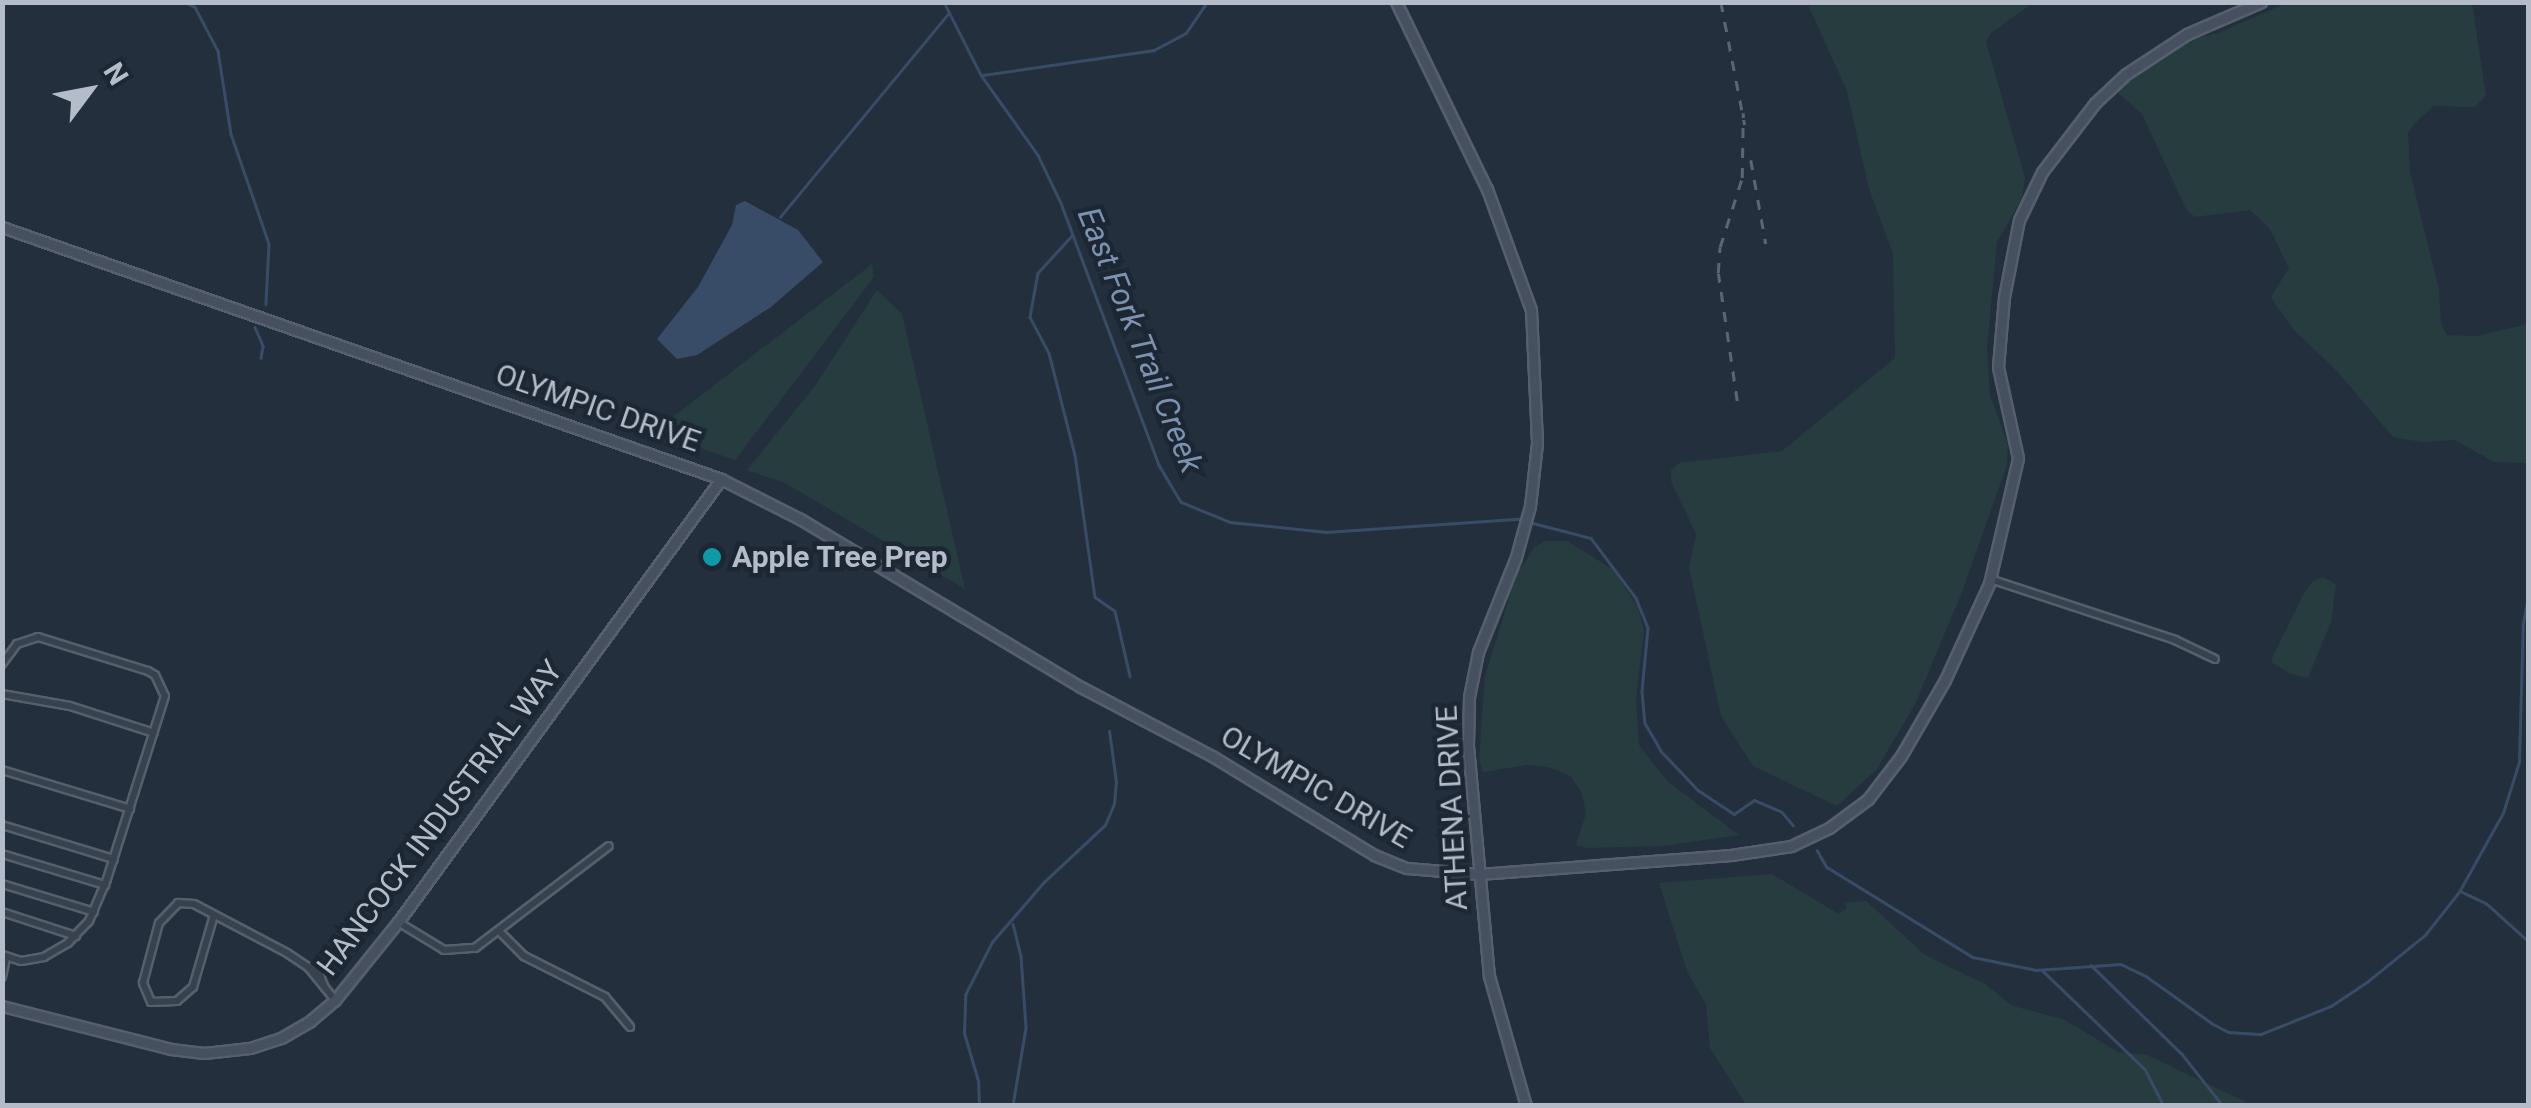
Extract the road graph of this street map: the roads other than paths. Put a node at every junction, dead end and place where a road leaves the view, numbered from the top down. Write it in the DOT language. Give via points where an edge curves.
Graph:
graph roads {
  1 [pos="1396,2"];
  2 [pos="2261,2"];
  3 [pos="2,228"];
  4 [pos="721,478"];
  5 [pos="1990,579"];
  6 [pos="2215,659"];
  7 [pos="2,664"];
  8 [pos="2,694"];
  9 [pos="154,733"];
  10 [pos="2,770"];
  11 [pos="130,808"];
  12 [pos="2,825"];
  13 [pos="609,846"];
  14 [pos="2,854"];
  15 [pos="114,859"];
  16 [pos="1479,874"];
  17 [pos="2,884"];
  18 [pos="105,885"];
  19 [pos="2,912"];
  20 [pos="94,912"];
  21 [pos="214,915"];
  22 [pos="398,922"];
  23 [pos="499,932"];
  24 [pos="76,936"];
  25 [pos="4,956"];
  26 [pos="2,977"];
  27 [pos="335,1000"];
  28 [pos="2,1006"];
  29 [pos="630,1026"];
  30 [pos="1526,1106"];
  1 -- 16 [label="street, ATHENA DRIVE" via="1488,190 1532,310 1537,443 1530,506 1478,652 1469,697"];
  2 -- 5 [label="street, OLYMPIC DRIVE" via="2186,34 2106,92 2057,149 2019,220 1998,340 2018,458"];
  3 -- 4 [label="street, OLYMPIC DRIVE"];
  4 -- 16 [label="street, OLYMPIC DRIVE" via="1374,855 1426,872"];
  4 -- 22 [label="street, HANCOCK INDUSTRIAL WAY"];
  5 -- 6 [label="street"];
  5 -- 16 [label="street, OLYMPIC DRIVE" via="1901,756 1868,799 1829,828 1791,846 1731,855"];
  7 -- 9 [label="street" via="17,644 38,637 148,671 165,696"];
  8 -- 9 [label="street" via="70,706"];
  9 -- 11 [label="street"];
  10 -- 11 [label="street"];
  11 -- 15 [label="street"];
  12 -- 15 [label="street"];
  13 -- 23 [label="street"];
  14 -- 18 [label="street"];
  15 -- 18 [label="street"];
  16 -- 30 [label="street, ATHENA DRIVE" via="1489,976"];
  17 -- 20 [label="street"];
  18 -- 20 [label="street"];
  19 -- 24 [label="street"];
  20 -- 24 [label="street"];
  21 -- 21 [label="street" via="186,903 164,915 143,982 151,1002 176,1001 194,988"];
  21 -- 27 [label="street" via="319,973"];
  22 -- 23 [label="street" via="444,950 475,948"];
  22 -- 27 [label="street, HANCOCK INDUSTRIAL WAY"];
  23 -- 29 [label="street" via="524,956 604,996"];
  24 -- 25 [label="street" via="37,960"];
  25 -- 26 [label="street"];
  27 -- 28 [label="street, HANCOCK INDUSTRIAL WAY" via="281,1038 204,1053"];
}
